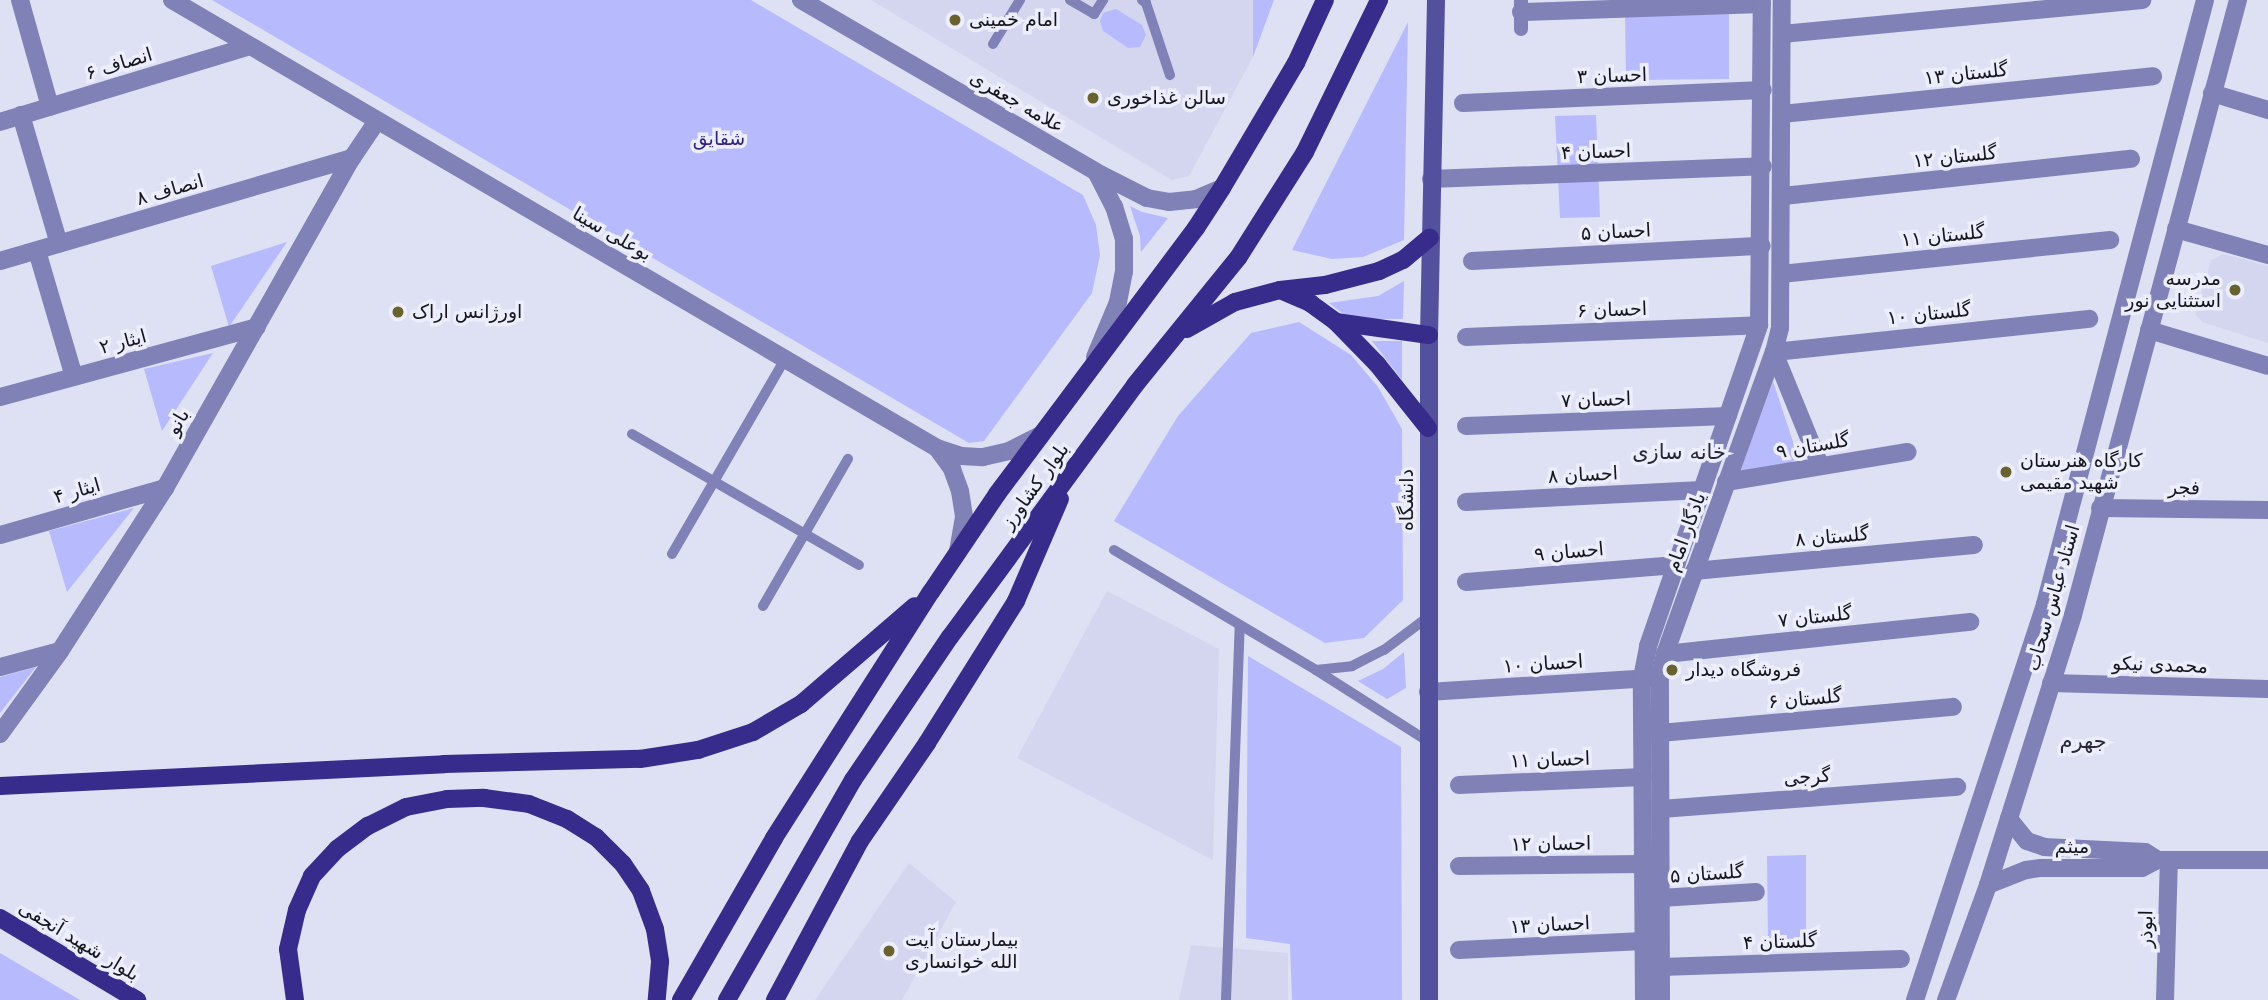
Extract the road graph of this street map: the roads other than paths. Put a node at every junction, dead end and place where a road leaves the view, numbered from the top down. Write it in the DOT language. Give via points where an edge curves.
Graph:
graph roads {
  1 [pos="20,0"];
  2 [pos="172,0"];
  3 [pos="801,0"];
  4 [pos="1020,0"];
  5 [pos="1070,0"];
  6 [pos="1103,0"];
  7 [pos="1325,0"];
  8 [pos="1379,0"];
  9 [pos="1436,0"];
  10 [pos="1782,0"];
  11 [pos="2143,0"];
  12 [pos="2205,0"];
  13 [pos="2238,0"];
  14 [pos="1145,1"];
  15 [pos="1762,2"];
  16 [pos="1521,14"];
  17 [pos="1782,34"];
  18 [pos="993,44"];
  19 [pos="250,46"];
  20 [pos="1170,75"];
  21 [pos="2153,76"];
  22 [pos="1763,90"];
  23 [pos="2212,93"];
  24 [pos="1463,103"];
  25 [pos="50,107"];
  26 [pos="2268,110"];
  27 [pos="1782,114"];
  28 [pos="21,115"];
  29 [pos="377,121"];
  30 [pos="0,122"];
  31 [pos="352,158"];
  32 [pos="2131,159"];
  33 [pos="1763,166"];
  34 [pos="1096,172"];
  35 [pos="1431,180"];
  36 [pos="1222,188"];
  37 [pos="1783,196"];
  38 [pos="2176,229"];
  39 [pos="1430,237"];
  40 [pos="2110,240"];
  41 [pos="59,244"];
  42 [pos="1762,246"];
  43 [pos="37,251"];
  44 [pos="2268,255"];
  45 [pos="0,261"];
  46 [pos="1472,261"];
  47 [pos="1781,274"];
  48 [pos="1280,290"];
  49 [pos="2088,319"];
  50 [pos="1336,321"];
  51 [pos="1759,325"];
  52 [pos="257,327"];
  53 [pos="2149,330"];
  54 [pos="1181,333"];
  55 [pos="1429,335"];
  56 [pos="1466,337"];
  57 [pos="1774,352"];
  58 [pos="785,359"];
  59 [pos="2268,366"];
  60 [pos="1087,372"];
  61 [pos="74,377"];
  62 [pos="0,397"];
  63 [pos="1728,416"];
  64 [pos="1466,426"];
  65 [pos="1428,429"];
  66 [pos="632,434"];
  67 [pos="1041,435"];
  68 [pos="937,448"];
  69 [pos="1908,452"];
  70 [pos="848,458"];
  71 [pos="1820,465"];
  72 [pos="1073,468"];
  73 [pos="714,481"];
  74 [pos="1726,482"];
  75 [pos="165,488"];
  76 [pos="1702,490"];
  77 [pos="1466,502"];
  78 [pos="2100,508"];
  79 [pos="2268,510"];
  80 [pos="805,534"];
  81 [pos="0,535"];
  82 [pos="1974,545"];
  83 [pos="1114,550"];
  84 [pos="958,551"];
  85 [pos="672,554"];
  86 [pos="859,565"];
  87 [pos="1676,565"];
  88 [pos="1694,571"];
  89 [pos="1466,582"];
  90 [pos="931,592"];
  91 [pos="2045,604"];
  92 [pos="763,606"];
  93 [pos="2073,615"];
  94 [pos="1428,617"];
  95 [pos="1970,622"];
  96 [pos="1240,625"];
  97 [pos="60,651"];
  98 [pos="1665,654"];
  99 [pos="0,667"];
  100 [pos="1316,670"];
  101 [pos="1651,678"];
  102 [pos="2051,683"];
  103 [pos="2268,689"];
  104 [pos="1428,692"];
  105 [pos="1953,707"];
  106 [pos="1660,733"];
  107 [pos="0,734"];
  108 [pos="1429,742"];
  109 [pos="1643,777"];
  110 [pos="1459,785"];
  111 [pos="0,786"];
  112 [pos="1957,787"];
  113 [pos="1661,809"];
  114 [pos="2009,818"];
  115 [pos="2164,860"];
  116 [pos="2268,860"];
  117 [pos="1643,864"];
  118 [pos="1459,866"];
  119 [pos="1988,885"];
  120 [pos="1756,892"];
  121 [pos="1661,898"];
  122 [pos="0,918"];
  123 [pos="1643,941"];
  124 [pos="1459,950"];
  125 [pos="1901,959"];
  126 [pos="1661,967"];
  127 [pos="137,1000"];
  128 [pos="295,1000"];
  129 [pos="657,1000"];
  130 [pos="681,1000"];
  131 [pos="727,1000"];
  132 [pos="775,1000"];
  133 [pos="1226,1000"];
  134 [pos="1429,1000"];
  135 [pos="1644,1000"];
  136 [pos="1661,1000"];
  137 [pos="1915,1000"];
  138 [pos="1946,1000"];
  139 [pos="2165,1000"];
  1 -- 25 [label="street"];
  2 -- 19 [label="street, بوعلی سینا"];
  3 -- 34 [label="street, علامه جعفری"];
  4 -- 18 [label="lane"];
  5 -- 6 [label="lane" via="1094,14"];
  7 -- 36 [label="main road, بلوار کشاورز" via="1296,63"];
  8 -- 54 [label="main road, بلوار کشاورز" via="1305,152 1238,258"];
  9 -- 35 [label="main road, دانشگاه"];
  10 -- 17 [label="street, یادگار امام"];
  11 -- 17 [label="street"];
  12 -- 91 [label="street, استاد عباس سحاب"];
  13 -- 23 [label="street, استاد عباس سحاب"];
  14 -- 20 [label="lane"];
  15 -- 16 [label="street"];
  15 -- 22 [label="street, یادگار امام"];
  17 -- 27 [label="street, یادگار امام"];
  19 -- 25 [label="street, انصاف ۶"];
  19 -- 29 [label="street, بوعلی سینا"];
  21 -- 27 [label="street, گلستان ۱۳"];
  22 -- 24 [label="street, احسان ۳"];
  22 -- 33 [label="street, یادگار امام"];
  23 -- 26 [label="street"];
  23 -- 38 [label="street, استاد عباس سحاب"];
  25 -- 28 [label="street, انصاف ۶"];
  27 -- 37 [label="street, یادگار امام"];
  28 -- 30 [label="street, انصاف ۶"];
  28 -- 41 [label="street"];
  29 -- 31 [label="street, بانو"];
  29 -- 58 [label="street, بوعلی سینا"];
  31 -- 41 [label="street, انصاف ۸"];
  31 -- 52 [label="street, بانو"];
  32 -- 37 [label="street, گلستان ۱۲"];
  33 -- 35 [label="street, احسان ۴"];
  33 -- 42 [label="street, یادگار امام"];
  34 -- 36 [label="street, علامه جعفری" via="1147,198 1169,202 1196,199"];
  34 -- 60 [label="street" via="1124,239 1124,272 1118,302"];
  35 -- 39 [label="main road, دانشگاه"];
  36 -- 60 [label="main road, بلوار کشاورز"];
  37 -- 47 [label="street, یادگار امام"];
  38 -- 44 [label="street"];
  38 -- 53 [label="street, استاد عباس سحاب"];
  39 -- 48 [label="main road" via="1403,260 1379,271 1325,285"];
  39 -- 55 [label="main road, دانشگاه"];
  40 -- 47 [label="street, گلستان ۱۱"];
  41 -- 43 [label="street, انصاف ۸"];
  42 -- 46 [label="street, احسان ۵"];
  42 -- 51 [label="street, یادگار امام"];
  43 -- 45 [label="street, انصاف ۸"];
  43 -- 61 [label="street"];
  47 -- 57 [label="street, یادگار امام" via="1780,328"];
  48 -- 50 [label="main road"];
  48 -- 54 [label="main road" via="1235,302"];
  49 -- 57 [label="street, گلستان ۱۰"];
  50 -- 55 [label="main road"];
  50 -- 65 [label="main road"];
  51 -- 56 [label="street, احسان ۶"];
  51 -- 63 [label="street, یادگار امام"];
  52 -- 61 [label="street, ایثار ۲"];
  52 -- 75 [label="street, بانو"];
  53 -- 59 [label="street"];
  53 -- 78 [label="street, استاد عباس سحاب"];
  54 -- 72 [label="main road, بلوار کشاورز"];
  55 -- 65 [label="main road, دانشگاه"];
  57 -- 71 [label="street"];
  57 -- 74 [label="street, یادگار امام"];
  58 -- 68 [label="street, بوعلی سینا"];
  58 -- 73 [label="lane"];
  60 -- 67 [label="main road, بلوار کشاورز"];
  61 -- 62 [label="street, ایثار ۲"];
  63 -- 64 [label="street, احسان ۷"];
  63 -- 76 [label="street, یادگار امام"];
  65 -- 94 [label="main road, دانشگاه"];
  66 -- 73 [label="lane"];
  67 -- 68 [label="street, بوعلی سینا" via="1009,451 983,457"];
  67 -- 84 [label="main road, بلوار کشاورز"];
  68 -- 84 [label="street" via="960,491 964,517"];
  69 -- 71 [label="street, گلستان ۹"];
  70 -- 80 [label="lane"];
  71 -- 74 [label="street, گلستان ۹"];
  72 -- 131 [label="main road, بلوار کشاورز" via="853,780"];
  72 -- 132 [label="main road" via="1016,601 860,841"];
  73 -- 80 [label="lane"];
  73 -- 85 [label="lane"];
  74 -- 88 [label="street, یادگار امام"];
  75 -- 81 [label="street, ایثار ۴"];
  75 -- 97 [label="street, بانو"];
  76 -- 77 [label="street, احسان ۸"];
  76 -- 87 [label="street, یادگار امام"];
  78 -- 79 [label="street, فجر"];
  78 -- 93 [label="street, استاد عباس سحاب"];
  80 -- 86 [label="lane"];
  80 -- 92 [label="lane"];
  82 -- 88 [label="street, گلستان ۸"];
  83 -- 96 [label="lane"];
  84 -- 90 [label="main road, بلوار کشاورز"];
  87 -- 89 [label="street, احسان ۹"];
  87 -- 101 [label="street, یادگار امام" via="1648,646"];
  88 -- 98 [label="street, یادگار امام"];
  90 -- 111 [label="main road" via="801,704 753,732 698,750 640,759"];
  90 -- 130 [label="main road, بلوار کشاورز" via="774,838"];
  91 -- 93 [label="street"];
  91 -- 137 [label="street, استاد عباس سحاب"];
  93 -- 102 [label="street, استاد عباس سحاب"];
  94 -- 100 [label="lane" via="1363,661"];
  94 -- 104 [label="main road, دانشگاه"];
  95 -- 98 [label="street, گلستان ۷"];
  96 -- 100 [label="lane"];
  96 -- 133 [label="lane"];
  97 -- 99 [label="street"];
  97 -- 107 [label="street, بانو"];
  98 -- 101 [label="street, یادگار امام"];
  100 -- 108 [label="lane"];
  101 -- 104 [label="street, احسان ۱۰"];
  101 -- 106 [label="street, یادگار امام"];
  101 -- 109 [label="street, یادگار امام"];
  102 -- 103 [label="street, محمدی نیکو"];
  102 -- 114 [label="street, استاد عباس سحاب"];
  104 -- 108 [label="main road, دانشگاه"];
  105 -- 106 [label="street, گلستان ۶"];
  106 -- 113 [label="street, یادگار امام"];
  108 -- 134 [label="main road, دانشگاه"];
  109 -- 110 [label="street, احسان ۱۱"];
  109 -- 117 [label="street, یادگار امام"];
  112 -- 113 [label="street, گرجی"];
  113 -- 121 [label="street, یادگار امام"];
  114 -- 115 [label="street, میثم" via="2027,841 2044,847 2145,852"];
  114 -- 119 [label="street, استاد عباس سحاب"];
  115 -- 116 [label="street, میثم"];
  115 -- 119 [label="street, میثم" via="2142,868 2025,870"];
  115 -- 139 [label="street, ابوذر"];
  117 -- 118 [label="street, احسان ۱۲"];
  117 -- 123 [label="street, یادگار امام"];
  119 -- 138 [label="street, استاد عباس سحاب"];
  120 -- 121 [label="street, گلستان ۵"];
  121 -- 126 [label="street, یادگار امام"];
  122 -- 127 [label="main road, بلوار شهید آنجفی"];
  123 -- 124 [label="street, احسان ۱۳"];
  123 -- 135 [label="street, یادگار امام"];
  125 -- 126 [label="street, گلستان ۴"];
  126 -- 136 [label="street, یادگار امام"];
  128 -- 129 [label="main road" via="288,949 297,910 312,876 368,825 406,807 459,799 529,804 568,819 614,855 641,891 656,929 660,962"];
}
